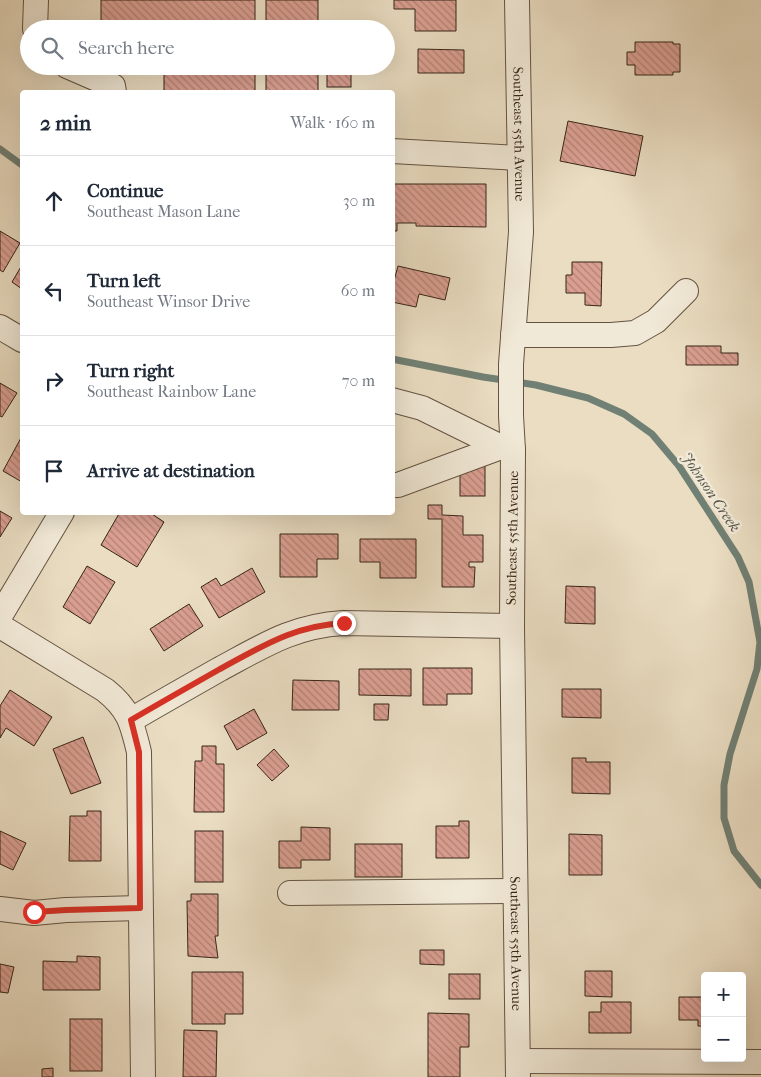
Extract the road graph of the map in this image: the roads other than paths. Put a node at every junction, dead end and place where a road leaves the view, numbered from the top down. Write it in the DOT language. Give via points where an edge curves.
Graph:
graph roads {
  1 [pos="36,0"];
  2 [pos="517,0"];
  3 [pos="35,20"];
  4 [pos="88,75"];
  5 [pos="114,90"];
  6 [pos="395,151"];
  7 [pos="519,158"];
  8 [pos="686,291"];
  9 [pos="0,327"];
  10 [pos="513,335"];
  11 [pos="20,339"];
  12 [pos="395,401"];
  13 [pos="507,449"];
  14 [pos="395,485"];
  15 [pos="60,515"];
  16 [pos="0,616"];
  17 [pos="0,626"];
  18 [pos="512,626"];
  19 [pos="131,720"];
  20 [pos="515,891"];
  21 [pos="290,892"];
  22 [pos="140,908"];
  23 [pos="0,909"];
  24 [pos="761,1062"];
  25 [pos="518,1069"];
  26 [pos="143,1077"];
  1 -- 3 [label="street"];
  2 -- 7 [label="street, Southeast 55th Avenue"];
  4 -- 5 [label="street" via="113,86"];
  6 -- 7 [label="street"];
  7 -- 10 [label="street, Southeast 55th Avenue" via="521,232"];
  8 -- 10 [label="street" via="656,321 635,333"];
  9 -- 11 [label="street"];
  10 -- 13 [label="street, Southeast 55th Avenue"];
  12 -- 13 [label="street" via="422,408"];
  13 -- 14 [label="street"];
  13 -- 18 [label="street, Southeast 55th Avenue"];
  15 -- 16 [label="street"];
  17 -- 19 [label="street" via="105,690 120,703"];
  18 -- 19 [label="street" via="322,624 268,642"];
  18 -- 20 [label="street, Southeast 55th Avenue"];
  19 -- 22 [label="street" via="139,752"];
  20 -- 21 [label="street"];
  20 -- 25 [label="street, Southeast 55th Avenue"];
  22 -- 23 [label="street" via="34,912"];
  22 -- 26 [label="street"];
  24 -- 25 [label="street"];
}
